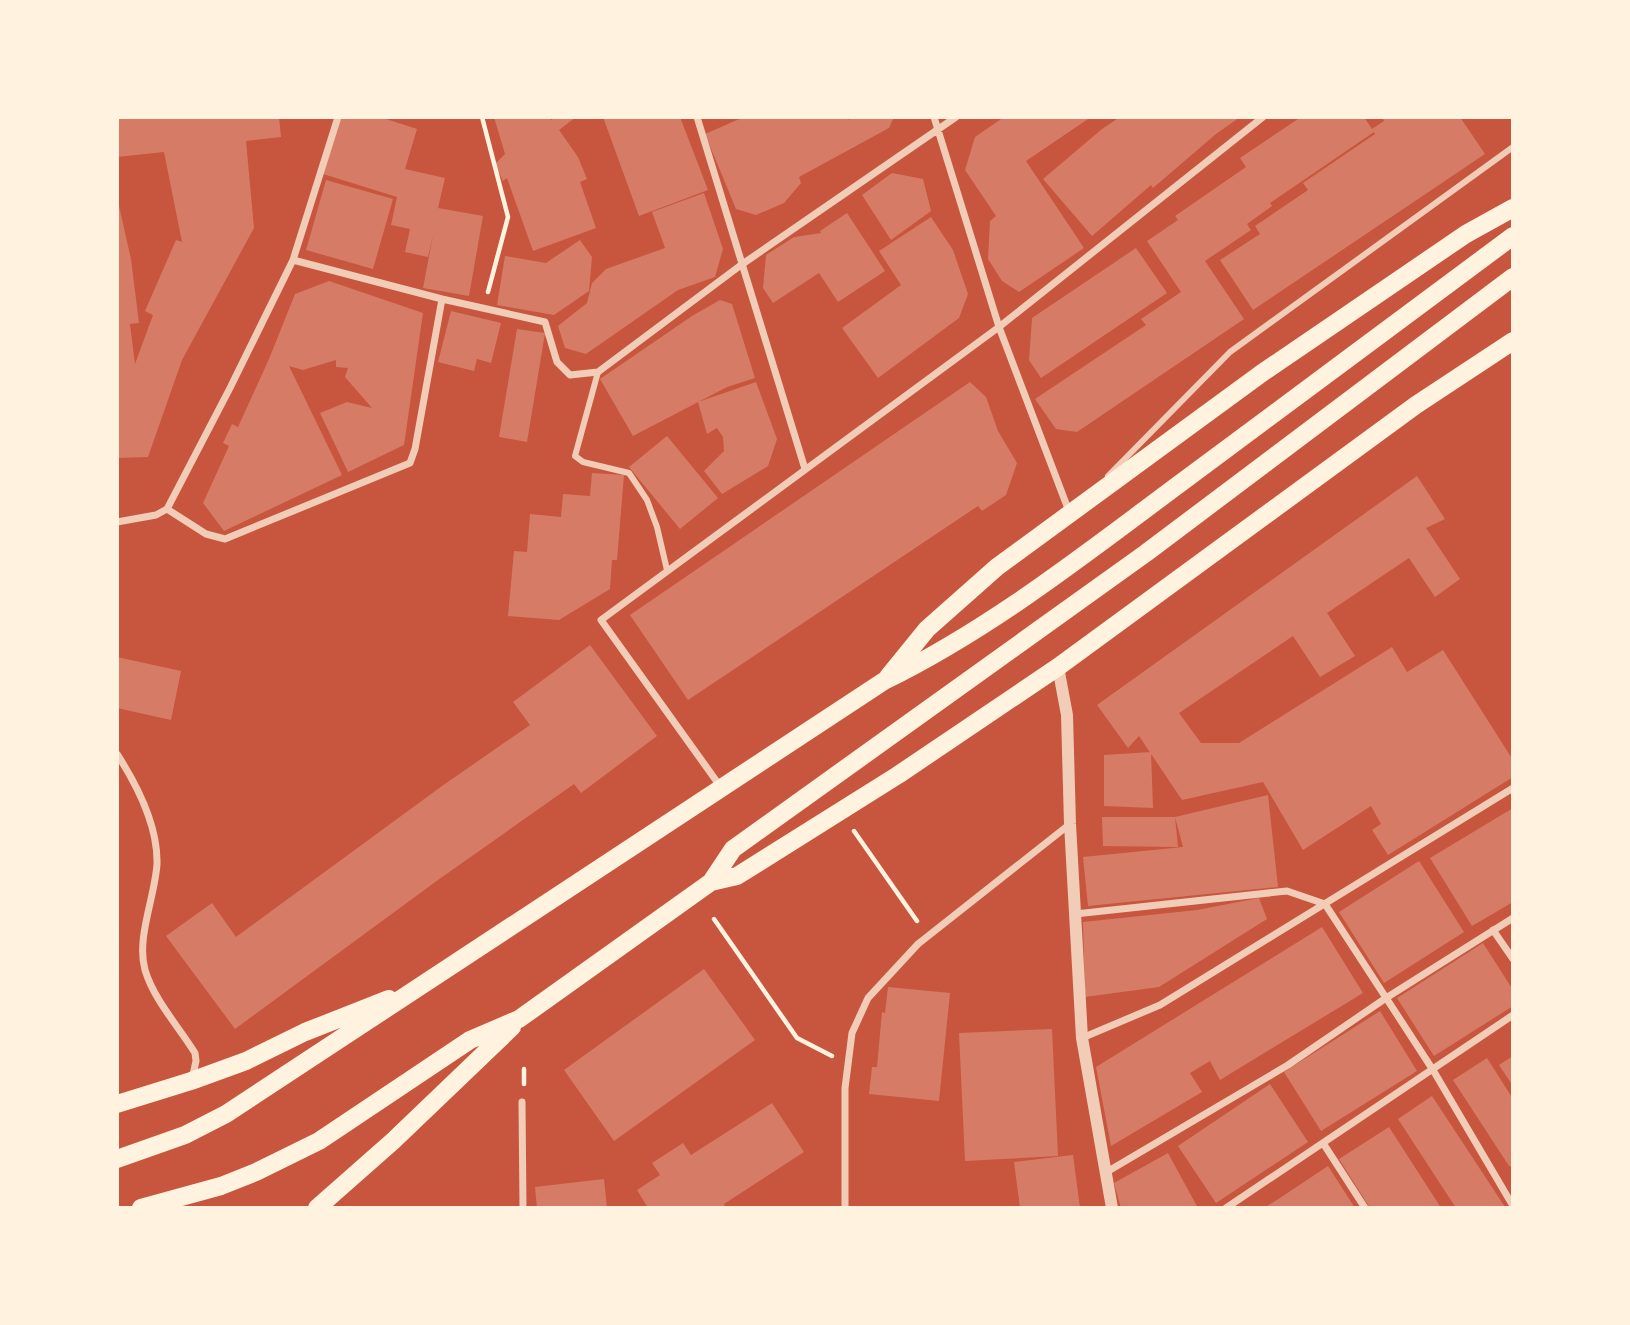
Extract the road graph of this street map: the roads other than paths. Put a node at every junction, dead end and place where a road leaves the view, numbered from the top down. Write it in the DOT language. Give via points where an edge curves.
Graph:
graph roads {
  1 [pos="338,117"];
  2 [pos="697,117"];
  3 [pos="934,117"];
  4 [pos="956,117"];
  5 [pos="1263,117"];
  6 [pos="938,130"];
  7 [pos="1513,147"];
  8 [pos="1513,208"];
  9 [pos="1513,236"];
  10 [pos="293,260"];
  11 [pos="741,265"];
  12 [pos="1513,277"];
  13 [pos="442,299"];
  14 [pos="999,327"];
  15 [pos="1513,341"];
  16 [pos="598,372"];
  17 [pos="805,469"];
  18 [pos="167,509"];
  19 [pos="1070,515"];
  20 [pos="117,522"];
  21 [pos="667,570"];
  22 [pos="1058,667"];
  23 [pos="884,681"];
  24 [pos="117,754"];
  25 [pos="1513,788"];
  26 [pos="722,789"];
  27 [pos="1070,824"];
  28 [pos="711,882"];
  29 [pos="1325,904"];
  30 [pos="1075,914"];
  31 [pos="1513,918"];
  32 [pos="1493,930"];
  33 [pos="1513,959"];
  34 [pos="421,986"];
  35 [pos="1386,998"];
  36 [pos="1513,1015"];
  37 [pos="519,1019"];
  38 [pos="1083,1038"];
  39 [pos="1433,1070"];
  40 [pos="191,1081"];
  41 [pos="522,1102"];
  42 [pos="117,1104"];
  43 [pos="1322,1143"];
  44 [pos="117,1158"];
  45 [pos="1105,1173"];
  46 [pos="1512,1206"];
  47 [pos="141,1208"];
  48 [pos="317,1208"];
  49 [pos="523,1208"];
  50 [pos="845,1208"];
  51 [pos="1112,1208"];
  52 [pos="1226,1208"];
  53 [pos="1365,1208"];
  1 -- 10 [label="street"];
  2 -- 11 [label="street"];
  3 -- 6 [label="street"];
  4 -- 6 [label="street"];
  5 -- 14 [label="street"];
  6 -- 11 [label="street"];
  6 -- 14 [label="street"];
  7 -- 19 [label="street" via="1230,352"];
  8 -- 19 [label="main road" via="1466,234 1262,373"];
  9 -- 23 [label="main road" via="1044,586 931,658"];
  10 -- 13 [label="street"];
  10 -- 18 [label="street"];
  11 -- 16 [label="street"];
  11 -- 17 [label="street"];
  12 -- 28 [label="main road" via="1146,553 733,849"];
  13 -- 16 [label="street" via="545,322 558,362 570,375"];
  13 -- 18 [label="street" via="410,463 225,539 206,534"];
  14 -- 17 [label="street"];
  14 -- 19 [label="street"];
  15 -- 22 [label="main road" via="1416,405"];
  16 -- 21 [label="street" via="575,456 629,473 647,500"];
  17 -- 21 [label="street"];
  18 -- 20 [label="street"];
  19 -- 23 [label="main road" via="947,610"];
  21 -- 26 [label="street" via="601,620"];
  22 -- 27 [label="street" via="1067,715"];
  22 -- 28 [label="main road" via="737,876"];
  23 -- 26 [label="main road"];
  24 -- 40 [label="street" via="153,830 157,864 146,920 144,968 195,1053"];
  25 -- 29 [label="street"];
  26 -- 34 [label="main road"];
  27 -- 30 [label="street"];
  27 -- 50 [label="street" via="918,944 868,998 852,1033 845,1088"];
  28 -- 37 [label="main road"];
  29 -- 30 [label="street" via="1287,891"];
  29 -- 35 [label="street"];
  29 -- 38 [label="street" via="1160,1005"];
  30 -- 38 [label="street"];
  31 -- 32 [label="street"];
  32 -- 33 [label="street"];
  32 -- 35 [label="street"];
  34 -- 40 [label="main road"];
  34 -- 44 [label="main road" via="226,1114 185,1135"];
  35 -- 39 [label="street"];
  35 -- 45 [label="street" via="1288,1065"];
  36 -- 39 [label="street"];
  37 -- 47 [label="main road" via="470,1041 293,1155 221,1186"];
  37 -- 48 [label="main road"];
  38 -- 45 [label="street"];
  39 -- 43 [label="street"];
  39 -- 46 [label="street"];
  40 -- 42 [label="main road"];
  41 -- 49 [label="street"];
  43 -- 52 [label="street"];
  43 -- 53 [label="street"];
  45 -- 51 [label="street"];
}
